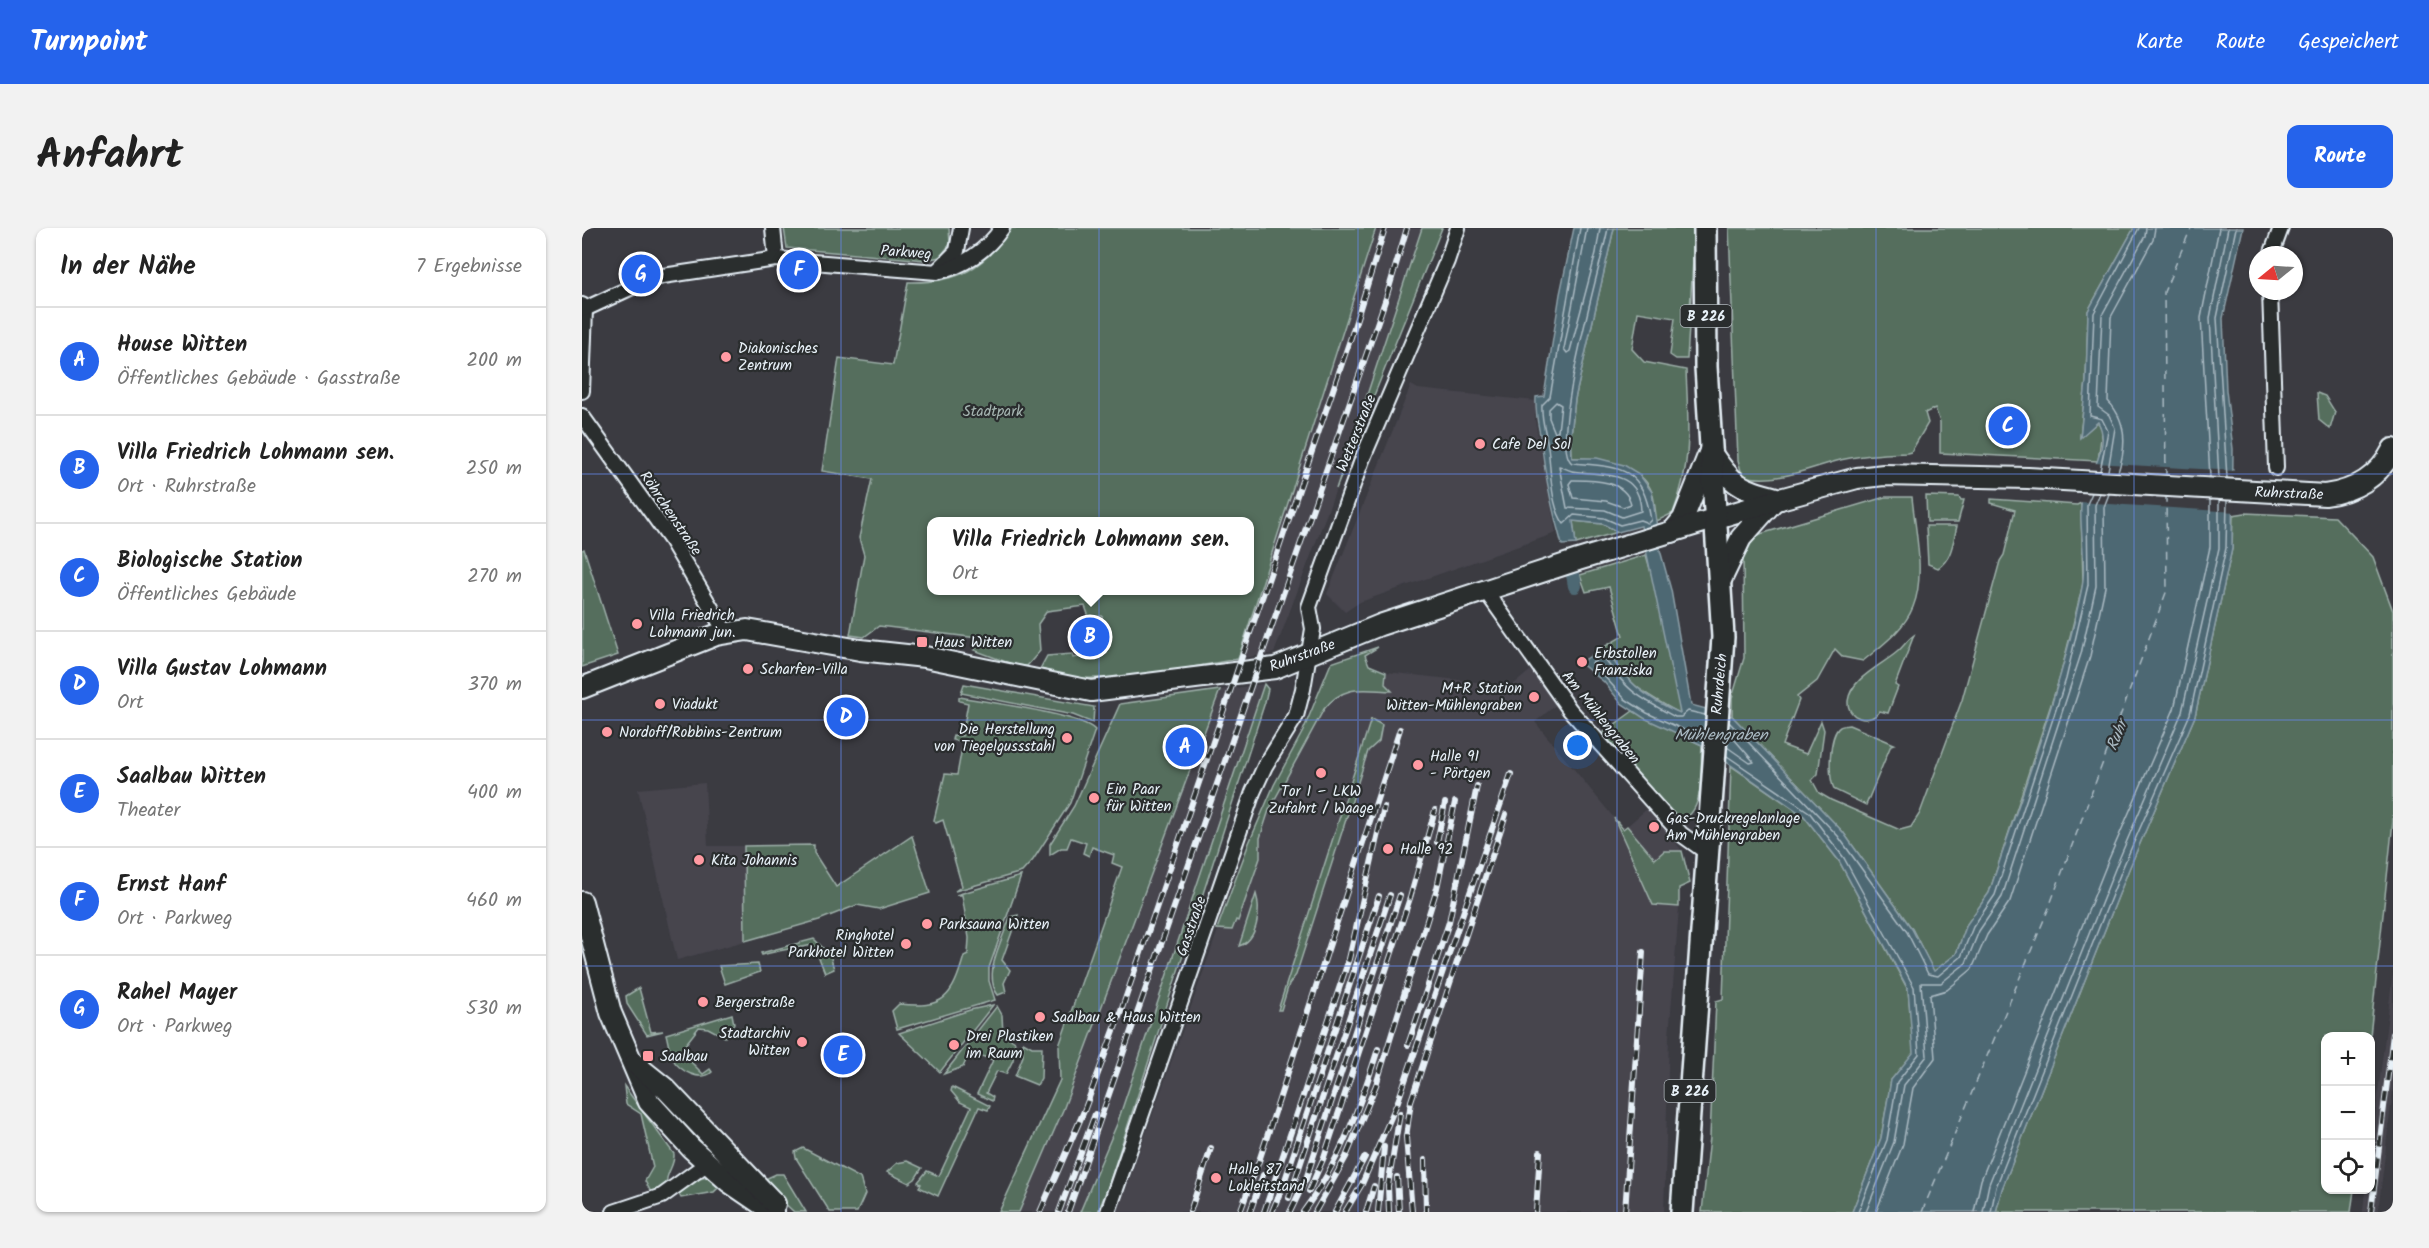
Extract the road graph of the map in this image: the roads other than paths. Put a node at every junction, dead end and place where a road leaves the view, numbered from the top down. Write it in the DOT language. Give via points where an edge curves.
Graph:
graph roads {
  1 [pos="773,228"];
  2 [pos="962,228"];
  3 [pos="1002,228"];
  4 [pos="1458,228"];
  5 [pos="1705,228"];
  6 [pos="2281,228"];
  7 [pos="2274,246"];
  8 [pos="776,259"];
  9 [pos="937,272"];
  10 [pos="2270,300"];
  11 [pos="584,307"];
  12 [pos="582,391"];
  13 [pos="582,416"];
  14 [pos="1710,451"];
  15 [pos="2391,452"];
  16 [pos="2276,468"];
  17 [pos="1777,500"];
  18 [pos="1713,519"];
  19 [pos="1668,533"];
  20 [pos="1720,582"];
  21 [pos="1485,590"];
  22 [pos="726,633"];
  23 [pos="1309,654"];
  24 [pos="582,688"];
  25 [pos="1706,852"];
  26 [pos="582,903"];
  27 [pos="586,933"];
  28 [pos="635,1064"];
  29 [pos="717,1156"];
  30 [pos="614,1212"];
  31 [pos="773,1212"];
  32 [pos="781,1212"];
  33 [pos="1108,1212"];
  34 [pos="1682,1212"];
  1 -- 8 [label="street"];
  2 -- 9 [label="street" via="957,251"];
  3 -- 9 [label="street, Parkweg" via="965,263"];
  4 -- 23 [label="street, Wetterstraße" via="1362,460 1309,607 1313,629"];
  5 -- 14 [label="main road, Ruhrdeich / B 226"];
  6 -- 7 [label="street"];
  8 -- 9 [label="street, Parkweg"];
  8 -- 11 [label="street, Parkweg" via="663,276"];
  10 -- 16 [label="street"];
  11 -- 12 [label="street"];
  13 -- 22 [label="street, Röhrchenstraße" via="671,540"];
  14 -- 17 [label="main road" via="1732,482"];
  14 -- 18 [label="main road, Ruhrdeich / B 226"];
  14 -- 19 [label="main road" via="1683,519"];
  15 -- 17 [label="main road, Ruhrstraße" via="2368,480 2337,494 2028,478 1884,475 1857,478"];
  17 -- 18 [label="main road, Ruhrstraße"];
  17 -- 20 [label="main road" via="1741,538"];
  18 -- 19 [label="main road, Ruhrstraße"];
  18 -- 20 [label="main road, Ruhrdeich / B 226"];
  19 -- 21 [label="main road, Ruhrstraße"];
  20 -- 25 [label="main road, Ruhrdeich / B 226" via="1723,637"];
  21 -- 23 [label="main road, Ruhrstraße"];
  21 -- 25 [label="street, Am Mühlengraben" via="1570,710 1681,834"];
  22 -- 23 [label="main road, Ruhrstraße" via="768,632 1103,691 1275,668"];
  22 -- 24 [label="main road"];
  23 -- 33 [label="street, Gasstraße" via="1296,716 1253,792"];
  25 -- 34 [label="main road, Ruhrdeich / B 226"];
  26 -- 27 [label="main road"];
  27 -- 28 [label="main road" via="611,1013"];
  28 -- 29 [label="main road" via="650,1102 670,1128"];
  28 -- 29 [label="main road" via="665,1088 711,1137 707,1153"];
  29 -- 30 [label="street" via="662,1196"];
  29 -- 31 [label="main road" via="729,1182"];
  29 -- 32 [label="main road"];
}
